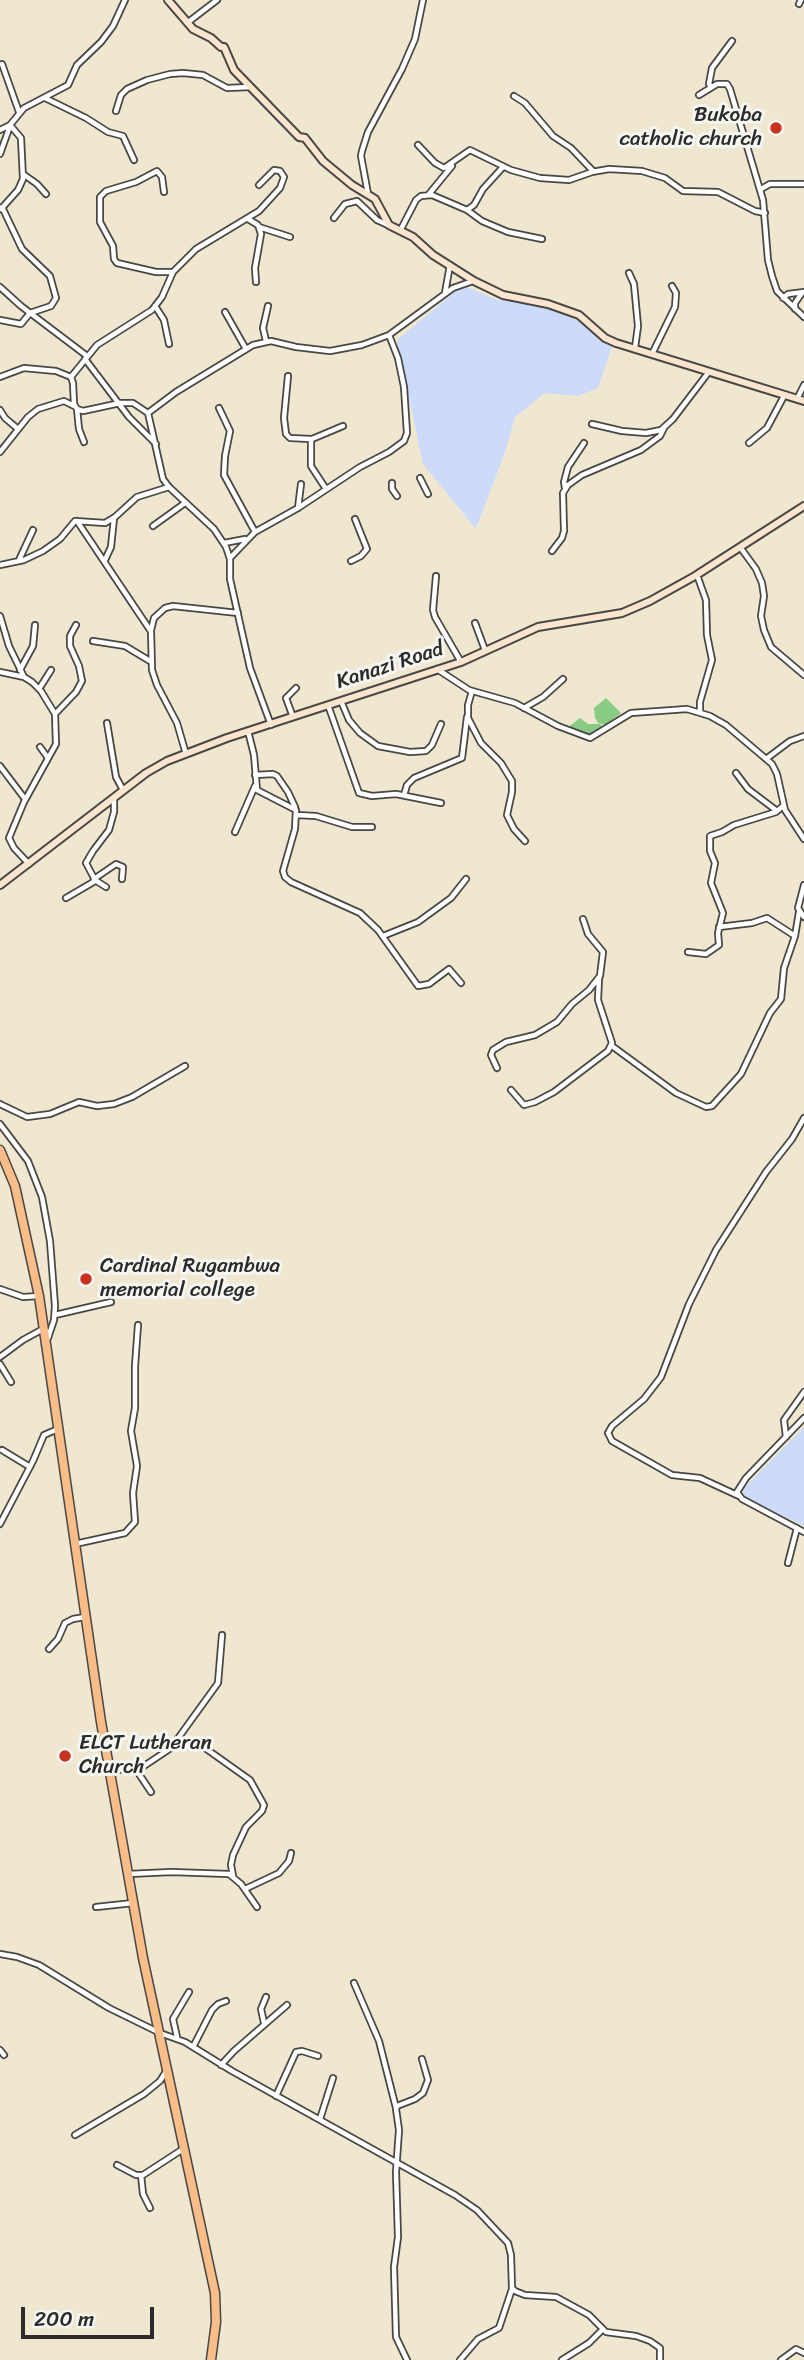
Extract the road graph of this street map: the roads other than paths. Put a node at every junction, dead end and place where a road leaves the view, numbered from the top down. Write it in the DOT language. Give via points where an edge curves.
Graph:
graph roads {
  1 [pos="125,0"];
  2 [pos="168,0"];
  3 [pos="217,0"];
  4 [pos="423,0"];
  5 [pos="187,24"];
  6 [pos="732,41"];
  7 [pos="2,64"];
  8 [pos="711,87"];
  9 [pos="250,88"];
  10 [pos="699,95"];
  11 [pos="514,96"];
  12 [pos="45,98"];
  13 [pos="116,111"];
  14 [pos="19,112"];
  15 [pos="10,125"];
  16 [pos="0,130"];
  17 [pos="418,145"];
  18 [pos="0,154"];
  19 [pos="134,160"];
  20 [pos="454,162"];
  21 [pos="503,167"];
  22 [pos="594,172"];
  23 [pos="23,174"];
  24 [pos="804,184"];
  25 [pos="259,185"];
  26 [pos="760,190"];
  27 [pos="164,191"];
  28 [pos="46,194"];
  29 [pos="368,195"];
  30 [pos="428,195"];
  31 [pos="1,208"];
  32 [pos="467,210"];
  33 [pos="765,214"];
  34 [pos="334,218"];
  35 [pos="247,219"];
  36 [pos="389,225"];
  37 [pos="259,227"];
  38 [pos="399,232"];
  39 [pos="290,237"];
  40 [pos="542,239"];
  41 [pos="450,265"];
  42 [pos="173,272"];
  43 [pos="629,273"];
  44 [pos="474,281"];
  45 [pos="256,282"];
  46 [pos="672,286"];
  47 [pos="0,287"];
  48 [pos="803,292"];
  49 [pos="445,293"];
  50 [pos="783,298"];
  51 [pos="155,306"];
  52 [pos="268,306"];
  53 [pos="795,309"];
  54 [pos="225,312"];
  55 [pos="30,313"];
  56 [pos="804,317"];
  57 [pos="0,320"];
  58 [pos="389,335"];
  59 [pos="266,341"];
  60 [pos="169,344"];
  61 [pos="246,349"];
  62 [pos="635,349"];
  63 [pos="652,355"];
  64 [pos="86,357"];
  65 [pos="708,373"];
  66 [pos="288,376"];
  67 [pos="0,377"];
  68 [pos="71,377"];
  69 [pos="804,385"];
  70 [pos="784,396"];
  71 [pos="801,400"];
  72 [pos="120,403"];
  73 [pos="76,408"];
  74 [pos="219,408"];
  75 [pos="0,410"];
  76 [pos="148,413"];
  77 [pos="592,424"];
  78 [pos="343,426"];
  79 [pos="664,428"];
  80 [pos="18,429"];
  81 [pos="311,439"];
  82 [pos="84,442"];
  83 [pos="584,443"];
  84 [pos="749,443"];
  85 [pos="156,444"];
  86 [pos="0,452"];
  87 [pos="421,478"];
  88 [pos="392,483"];
  89 [pos="301,484"];
  90 [pos="169,487"];
  91 [pos="326,489"];
  92 [pos="565,489"];
  93 [pos="429,495"];
  94 [pos="397,496"];
  95 [pos="185,503"];
  96 [pos="804,506"];
  97 [pos="298,508"];
  98 [pos="114,518"];
  99 [pos="355,519"];
  100 [pos="77,521"];
  101 [pos="153,526"];
  102 [pos="33,530"];
  103 [pos="255,532"];
  104 [pos="249,537"];
  105 [pos="224,543"];
  106 [pos="740,547"];
  107 [pos="552,551"];
  108 [pos="230,559"];
  109 [pos="19,561"];
  110 [pos="105,561"];
  111 [pos="351,561"];
  112 [pos="0,565"];
  113 [pos="697,574"];
  114 [pos="436,576"];
  115 [pos="238,613"];
  116 [pos="0,617"];
  117 [pos="475,623"];
  118 [pos="35,625"];
  119 [pos="76,625"];
  120 [pos="151,630"];
  121 [pos="93,641"];
  122 [pos="485,650"];
  123 [pos="151,662"];
  124 [pos="461,662"];
  125 [pos="437,669"];
  126 [pos="20,670"];
  127 [pos="51,670"];
  128 [pos="0,672"];
  129 [pos="804,675"];
  130 [pos="24,677"];
  131 [pos="563,679"];
  132 [pos="296,688"];
  133 [pos="39,689"];
  134 [pos="471,691"];
  135 [pos="341,701"];
  136 [pos="328,705"];
  137 [pos="524,708"];
  138 [pos="701,713"];
  139 [pos="55,714"];
  140 [pos="467,715"];
  141 [pos="293,718"];
  142 [pos="107,723"];
  143 [pos="441,724"];
  144 [pos="271,725"];
  145 [pos="248,731"];
  146 [pos="804,736"];
  147 [pos="40,747"];
  148 [pos="186,754"];
  149 [pos="48,758"];
  150 [pos="766,759"];
  151 [pos="0,766"];
  152 [pos="736,773"];
  153 [pos="255,775"];
  154 [pos="255,786"];
  155 [pos="124,791"];
  156 [pos="404,795"];
  157 [pos="25,799"];
  158 [pos="114,799"];
  159 [pos="441,803"];
  160 [pos="783,806"];
  161 [pos="777,811"];
  162 [pos="296,813"];
  163 [pos="372,827"];
  164 [pos="235,832"];
  165 [pos="804,837"];
  166 [pos="525,841"];
  167 [pos="29,864"];
  168 [pos="94,879"];
  169 [pos="122,879"];
  170 [pos="466,879"];
  171 [pos="0,885"];
  172 [pos="804,885"];
  173 [pos="106,887"];
  174 [pos="66,898"];
  175 [pos="799,912"];
  176 [pos="804,916"];
  177 [pos="583,919"];
  178 [pos="719,927"];
  179 [pos="383,936"];
  180 [pos="795,936"];
  181 [pos="688,952"];
  182 [pos="600,976"];
  183 [pos="461,983"];
  184 [pos="612,1046"];
  185 [pos="185,1066"];
  186 [pos="497,1068"];
  187 [pos="511,1090"];
  188 [pos="0,1104"];
  189 [pos="804,1118"];
  190 [pos="0,1124"];
  191 [pos="0,1150"];
  192 [pos="0,1289"];
  193 [pos="39,1296"];
  194 [pos="111,1302"];
  195 [pos="54,1315"];
  196 [pos="138,1325"];
  197 [pos="44,1329"];
  198 [pos="46,1342"];
  199 [pos="0,1357"];
  200 [pos="0,1364"];
  201 [pos="11,1382"];
  202 [pos="804,1392"];
  203 [pos="804,1418"];
  204 [pos="59,1429"];
  205 [pos="786,1437"];
  206 [pos="2,1450"];
  207 [pos="30,1467"];
  208 [pos="739,1496"];
  209 [pos="7,1508"];
  210 [pos="0,1510"];
  211 [pos="0,1524"];
  212 [pos="797,1528"];
  213 [pos="804,1532"];
  214 [pos="75,1544"];
  215 [pos="788,1563"];
  216 [pos="85,1617"];
  217 [pos="222,1634"];
  218 [pos="49,1649"];
  219 [pos="205,1748"];
  220 [pos="135,1768"];
  221 [pos="110,1771"];
  222 [pos="150,1792"];
  223 [pos="290,1853"];
  224 [pos="128,1874"];
  225 [pos="233,1876"];
  226 [pos="246,1889"];
  227 [pos="134,1903"];
  228 [pos="96,1907"];
  229 [pos="257,1907"];
  230 [pos="0,1954"];
  231 [pos="354,1983"];
  232 [pos="189,1992"];
  233 [pos="265,1997"];
  234 [pos="226,2001"];
  235 [pos="286,2005"];
  236 [pos="264,2023"];
  237 [pos="160,2034"];
  238 [pos="177,2038"];
  239 [pos="193,2047"];
  240 [pos="318,2056"];
  241 [pos="422,2059"];
  242 [pos="221,2065"];
  243 [pos="168,2070"];
  244 [pos="333,2078"];
  245 [pos="276,2096"];
  246 [pos="396,2109"];
  247 [pos="320,2119"];
  248 [pos="75,2136"];
  249 [pos="184,2149"];
  250 [pos="396,2164"];
  251 [pos="117,2165"];
  252 [pos="141,2175"];
  253 [pos="149,2208"];
  254 [pos="512,2288"];
  255 [pos="603,2329"];
  256 [pos="804,2353"];
  257 [pos="214,2359"];
  258 [pos="407,2360"];
  259 [pos="460,2360"];
  260 [pos="562,2360"];
  261 [pos="660,2360"];
  262 [pos="781,2360"];
  1 -- 12 [label="street" via="113,26 77,65 70,83"];
  2 -- 5 [label="main road"];
  3 -- 5 [label="street"];
  4 -- 29 [label="street" via="415,39 362,151"];
  5 -- 9 [label="main road" via="224,47 234,70"];
  6 -- 8 [label="street" via="712,68"];
  7 -- 14 [label="street"];
  8 -- 10 [label="street"];
  8 -- 26 [label="street" via="722,83 730,89"];
  9 -- 13 [label="street" via="227,88 203,75 170,74 127,89"];
  9 -- 29 [label="main road" via="305,138 323,161"];
  11 -- 22 [label="street"];
  12 -- 14 [label="street"];
  12 -- 19 [label="street" via="108,132 123,135"];
  14 -- 15 [label="street"];
  15 -- 16 [label="street"];
  15 -- 18 [label="street"];
  15 -- 23 [label="street" via="21,138"];
  17 -- 20 [label="street" via="439,166"];
  20 -- 21 [label="street" via="472,150"];
  20 -- 30 [label="street"];
  21 -- 22 [label="street" via="562,180"];
  21 -- 32 [label="street"];
  22 -- 33 [label="street" via="642,171 665,178 683,191 718,192"];
  23 -- 28 [label="street"];
  23 -- 31 [label="street" via="21,185"];
  24 -- 26 [label="street" via="770,184"];
  25 -- 35 [label="street" via="274,170 284,177 271,200"];
  26 -- 33 [label="street"];
  27 -- 42 [label="street" via="157,171 106,191 100,197 100,222 117,263"];
  29 -- 36 [label="main road" via="378,203"];
  30 -- 32 [label="street"];
  30 -- 38 [label="street" via="416,200"];
  31 -- 55 [label="street" via="19,246 50,276 56,293 51,306"];
  32 -- 40 [label="street" via="508,232"];
  33 -- 50 [label="street" via="768,260"];
  34 -- 36 [label="street" via="345,204 357,201"];
  35 -- 37 [label="street"];
  35 -- 42 [label="street" via="196,249"];
  36 -- 38 [label="main road"];
  37 -- 39 [label="street"];
  37 -- 45 [label="street"];
  38 -- 41 [label="main road" via="413,236 427,252"];
  41 -- 44 [label="main road"];
  41 -- 49 [label="street"];
  42 -- 51 [label="street"];
  43 -- 62 [label="street" via="638,326"];
  44 -- 49 [label="street"];
  44 -- 62 [label="main road" via="503,295 569,311 605,338"];
  46 -- 63 [label="street" via="676,307"];
  47 -- 55 [label="street"];
  48 -- 50 [label="street"];
  48 -- 53 [label="street"];
  49 -- 58 [label="street"];
  50 -- 53 [label="street"];
  51 -- 60 [label="street" via="164,320"];
  51 -- 64 [label="street"];
  52 -- 59 [label="street" via="262,328"];
  53 -- 56 [label="street"];
  54 -- 61 [label="street"];
  55 -- 57 [label="street" via="20,325"];
  55 -- 64 [label="street"];
  58 -- 59 [label="street" via="334,351"];
  58 -- 91 [label="street" via="402,373 406,437"];
  59 -- 61 [label="street"];
  61 -- 76 [label="street"];
  62 -- 63 [label="main road"];
  63 -- 65 [label="main road"];
  64 -- 68 [label="street"];
  64 -- 72 [label="street"];
  65 -- 70 [label="main road"];
  65 -- 79 [label="street"];
  66 -- 81 [label="street" via="286,434"];
  67 -- 68 [label="street" via="24,368"];
  68 -- 73 [label="street"];
  69 -- 71 [label="street"];
  70 -- 71 [label="main road"];
  70 -- 84 [label="street" via="767,428"];
  72 -- 73 [label="street"];
  72 -- 76 [label="street" via="133,403"];
  72 -- 85 [label="street"];
  73 -- 80 [label="street" via="64,401 53,403 38,409"];
  73 -- 82 [label="street"];
  74 -- 103 [label="street" via="230,428 225,475"];
  75 -- 80 [label="street"];
  76 -- 85 [label="street"];
  77 -- 79 [label="street" via="646,433"];
  78 -- 81 [label="street"];
  79 -- 92 [label="street" via="640,450 582,475"];
  80 -- 86 [label="street"];
  81 -- 91 [label="street" via="311,466"];
  83 -- 92 [label="street" via="568,467"];
  85 -- 90 [label="street"];
  87 -- 93 [label="street"];
  88 -- 94 [label="street"];
  89 -- 97 [label="street"];
  90 -- 95 [label="street"];
  90 -- 98 [label="street" via="136,497"];
  91 -- 97 [label="street"];
  92 -- 107 [label="street" via="564,531"];
  95 -- 101 [label="street"];
  95 -- 105 [label="street"];
  96 -- 106 [label="main road, Kanazi Road"];
  97 -- 103 [label="street"];
  98 -- 100 [label="street" via="105,523"];
  98 -- 110 [label="street"];
  99 -- 111 [label="street" via="367,549"];
  100 -- 109 [label="street" via="52,545"];
  100 -- 110 [label="street"];
  102 -- 109 [label="street"];
  103 -- 104 [label="street"];
  104 -- 105 [label="street"];
  104 -- 108 [label="street"];
  105 -- 108 [label="street"];
  106 -- 113 [label="main road, Kanazi Road"];
  106 -- 129 [label="street" via="762,583 761,616 771,647"];
  108 -- 115 [label="street"];
  109 -- 112 [label="street"];
  110 -- 120 [label="street"];
  113 -- 122 [label="main road, Kanazi Road" via="622,614 538,626"];
  113 -- 138 [label="street" via="706,600 712,660"];
  114 -- 124 [label="street" via="435,617"];
  115 -- 120 [label="street" via="173,606 159,612"];
  115 -- 144 [label="street" via="250,668"];
  116 -- 126 [label="street"];
  117 -- 122 [label="street"];
  118 -- 126 [label="street" via="33,646"];
  119 -- 139 [label="street" via="70,646 82,681"];
  120 -- 123 [label="street"];
  121 -- 123 [label="street" via="125,646"];
  122 -- 124 [label="main road, Kanazi Road"];
  123 -- 148 [label="street"];
  124 -- 125 [label="main road, Kanazi Road"];
  125 -- 134 [label="street"];
  125 -- 135 [label="main road, Kanazi Road"];
  126 -- 130 [label="street"];
  127 -- 133 [label="street"];
  128 -- 130 [label="street"];
  130 -- 133 [label="street"];
  131 -- 137 [label="street"];
  132 -- 141 [label="street" via="286,698"];
  133 -- 139 [label="street"];
  134 -- 137 [label="street"];
  134 -- 140 [label="street"];
  135 -- 136 [label="main road, Kanazi Road"];
  135 -- 143 [label="street" via="360,733 385,748 426,751"];
  136 -- 141 [label="main road, Kanazi Road"];
  136 -- 156 [label="street" via="359,793"];
  137 -- 138 [label="street" via="590,738 631,713 687,709"];
  138 -- 150 [label="street" via="722,722"];
  139 -- 149 [label="street" via="56,744"];
  140 -- 156 [label="street" via="462,758 414,778"];
  140 -- 166 [label="street" via="481,743 502,762 512,781 507,815"];
  141 -- 144 [label="main road, Kanazi Road"];
  142 -- 155 [label="street" via="116,777"];
  144 -- 145 [label="main road, Kanazi Road"];
  145 -- 148 [label="main road, Kanazi Road"];
  145 -- 153 [label="street"];
  146 -- 150 [label="street"];
  147 -- 149 [label="street"];
  148 -- 155 [label="main road, Kanazi Road" via="156,766"];
  149 -- 157 [label="street"];
  150 -- 160 [label="street" via="775,769"];
  151 -- 157 [label="street"];
  152 -- 161 [label="street" via="748,789"];
  153 -- 154 [label="street"];
  153 -- 162 [label="street" via="277,776"];
  154 -- 162 [label="street"];
  154 -- 164 [label="street"];
  155 -- 158 [label="main road, Kanazi Road"];
  156 -- 159 [label="street"];
  157 -- 167 [label="street" via="9,838"];
  158 -- 167 [label="main road, Kanazi Road"];
  158 -- 168 [label="street" via="110,830 86,863"];
  160 -- 161 [label="street"];
  160 -- 165 [label="street"];
  161 -- 178 [label="street" via="710,836 715,863 711,886 723,913"];
  162 -- 163 [label="street" via="352,827"];
  162 -- 179 [label="street" via="285,877 360,913"];
  167 -- 171 [label="main road, Kanazi Road"];
  168 -- 169 [label="street" via="116,864 123,867"];
  168 -- 173 [label="street"];
  168 -- 174 [label="street"];
  170 -- 179 [label="street" via="451,898 418,922"];
  172 -- 175 [label="street"];
  175 -- 176 [label="street"];
  175 -- 180 [label="street"];
  177 -- 182 [label="street" via="588,934 606,951"];
  178 -- 180 [label="street" via="767,918"];
  178 -- 181 [label="street" via="717,948 706,954"];
  179 -- 183 [label="street" via="419,986 449,969"];
  180 -- 184 [label="street" via="784,968 781,998 741,1074 710,1108 661,1084"];
  182 -- 184 [label="street" via="597,997"];
  182 -- 186 [label="street" via="557,1022 493,1050"];
  184 -- 187 [label="street" via="535,1102 524,1105"];
  185 -- 188 [label="street" via="114,1104 79,1102 27,1117"];
  189 -- 208 [label="street" via="716,1250 661,1377 608,1433 612,1441 672,1475 696,1477"];
  190 -- 195 [label="street" via="29,1161 42,1197 50,1241"];
  191 -- 193 [label="highway" via="15,1186"];
  192 -- 193 [label="street" via="23,1297"];
  193 -- 197 [label="highway"];
  194 -- 195 [label="street"];
  195 -- 198 [label="street"];
  196 -- 214 [label="street" via="131,1431 138,1465 135,1521 125,1533"];
  197 -- 198 [label="highway"];
  197 -- 199 [label="street"];
  198 -- 204 [label="highway"];
  200 -- 201 [label="street"];
  202 -- 205 [label="street" via="783,1420"];
  203 -- 205 [label="street"];
  204 -- 207 [label="street" via="44,1435"];
  204 -- 214 [label="highway"];
  205 -- 208 [label="street" via="742,1484"];
  206 -- 207 [label="street"];
  207 -- 209 [label="street"];
  208 -- 212 [label="street"];
  209 -- 210 [label="street"];
  209 -- 211 [label="street"];
  212 -- 213 [label="street"];
  212 -- 215 [label="street"];
  214 -- 216 [label="highway"];
  216 -- 218 [label="street" via="65,1623"];
  216 -- 221 [label="highway"];
  217 -- 220 [label="street" via="218,1683 171,1748"];
  219 -- 225 [label="street" via="250,1780 264,1805 246,1827 233,1855"];
  220 -- 221 [label="street"];
  220 -- 222 [label="street"];
  221 -- 224 [label="highway"];
  223 -- 226 [label="street" via="279,1873"];
  224 -- 225 [label="street"];
  224 -- 227 [label="highway"];
  225 -- 226 [label="street"];
  226 -- 229 [label="street"];
  227 -- 228 [label="street"];
  227 -- 237 [label="highway"];
  230 -- 237 [label="street" via="39,1965"];
  231 -- 246 [label="street" via="379,2041"];
  232 -- 238 [label="street" via="173,2019"];
  233 -- 236 [label="street"];
  234 -- 239 [label="street" via="212,2010"];
  235 -- 236 [label="street"];
  236 -- 242 [label="street"];
  237 -- 238 [label="street"];
  237 -- 243 [label="highway"];
  238 -- 239 [label="street"];
  239 -- 242 [label="street"];
  240 -- 245 [label="street" via="296,2052"];
  241 -- 246 [label="street" via="428,2080 423,2093"];
  242 -- 245 [label="street"];
  243 -- 248 [label="street" via="144,2094"];
  243 -- 249 [label="highway"];
  244 -- 247 [label="street"];
  245 -- 247 [label="street"];
  246 -- 250 [label="street"];
  247 -- 250 [label="street"];
  249 -- 252 [label="street"];
  249 -- 257 [label="highway" via="215,2293"];
  250 -- 254 [label="street" via="455,2195 494,2226 508,2243"];
  250 -- 258 [label="street" via="396,2332"];
  251 -- 252 [label="street"];
  252 -- 253 [label="street"];
  254 -- 255 [label="street" via="519,2294 550,2295 584,2311"];
  254 -- 259 [label="street" via="499,2328 478,2339"];
  255 -- 260 [label="street"];
  255 -- 261 [label="street" via="650,2341 660,2348"];
  256 -- 262 [label="street" via="796,2349"];
}
